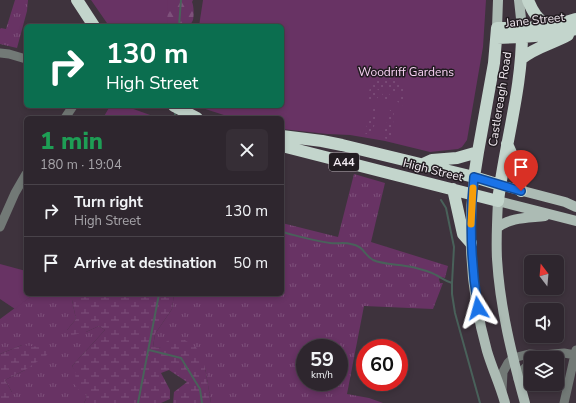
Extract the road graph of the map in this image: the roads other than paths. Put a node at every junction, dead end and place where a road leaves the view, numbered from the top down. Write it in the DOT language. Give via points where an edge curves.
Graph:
graph roads {
  1 [pos="77,0"];
  2 [pos="498,0"];
  3 [pos="519,0"];
  4 [pos="528,0"];
  5 [pos="576,19"];
  6 [pos="93,24"];
  7 [pos="548,26"];
  8 [pos="576,29"];
  9 [pos="522,32"];
  10 [pos="497,37"];
  11 [pos="0,53"];
  12 [pos="24,58"];
  13 [pos="521,59"];
  14 [pos="178,108"];
  15 [pos="193,116"];
  16 [pos="284,136"];
  17 [pos="507,144"];
  18 [pos="284,147"];
  19 [pos="478,152"];
  20 [pos="421,165"];
  21 [pos="24,177"];
  22 [pos="474,177"];
  23 [pos="500,185"];
  24 [pos="453,189"];
  25 [pos="521,191"];
  26 [pos="472,194"];
  27 [pos="498,201"];
  28 [pos="576,207"];
  29 [pos="551,215"];
  30 [pos="576,221"];
  31 [pos="0,227"];
  32 [pos="497,228"];
  33 [pos="471,243"];
  34 [pos="564,353"];
  35 [pos="576,353"];
  36 [pos="524,355"];
  37 [pos="513,358"];
  38 [pos="524,369"];
  39 [pos="518,379"];
  40 [pos="504,398"];
  41 [pos="525,403"];
  42 [pos="564,403"];
  1 -- 6 [label="highway"];
  2 -- 10 [label="main road, Castlereagh Road"];
  3 -- 9 [label="main road, Castlereagh Road"];
  4 -- 7 [label="highway" via="535,15"];
  5 -- 7 [label="highway, Jane Street"];
  7 -- 9 [label="highway, Jane Street"];
  8 -- 9 [label="highway, Jane Street" via="548,35"];
  8 -- 13 [label="highway"];
  9 -- 10 [label="highway, Jane Street"];
  9 -- 13 [label="highway, Castlereagh Road"];
  10 -- 19 [label="highway, Castlereagh Road"];
  11 -- 12 [label="street"];
  13 -- 17 [label="highway, Castlereagh Road"];
  14 -- 15 [label="highway"];
  16 -- 20 [label="highway, High Street / A44" via="342,145"];
  17 -- 23 [label="highway, Castlereagh Road"];
  17 -- 25 [label="highway" via="515,162"];
  18 -- 24 [label="highway, High Street / A44"];
  19 -- 20 [label="highway, High Street" via="457,158 432,160"];
  19 -- 22 [label="highway, Castlereagh Road"];
  20 -- 22 [label="highway, High Street / A44"];
  21 -- 31 [label="street"];
  22 -- 23 [label="highway, High Street"];
  22 -- 26 [label="main road"];
  23 -- 25 [label="main road, High Street"];
  23 -- 27 [label="highway, Castlereagh Road"];
  24 -- 26 [label="highway, High Street / A44"];
  24 -- 33 [label="highway" via="463,234"];
  25 -- 28 [label="main road, High Street"];
  26 -- 27 [label="highway, High Street / A44"];
  26 -- 33 [label="main road"];
  27 -- 29 [label="main road, High Street"];
  27 -- 32 [label="main road"];
  29 -- 30 [label="main road, High Street"];
  29 -- 32 [label="main road" via="509,220"];
  32 -- 37 [label="main road" via="499,281"];
  33 -- 40 [label="main road" via="480,321"];
  34 -- 35 [label="street"];
  35 -- 42 [label="street"];
  36 -- 37 [label="street"];
  37 -- 39 [label="main road"];
  37 -- 40 [label="street" via="503,372"];
  38 -- 39 [label="street"];
  39 -- 41 [label="main road"];
}
